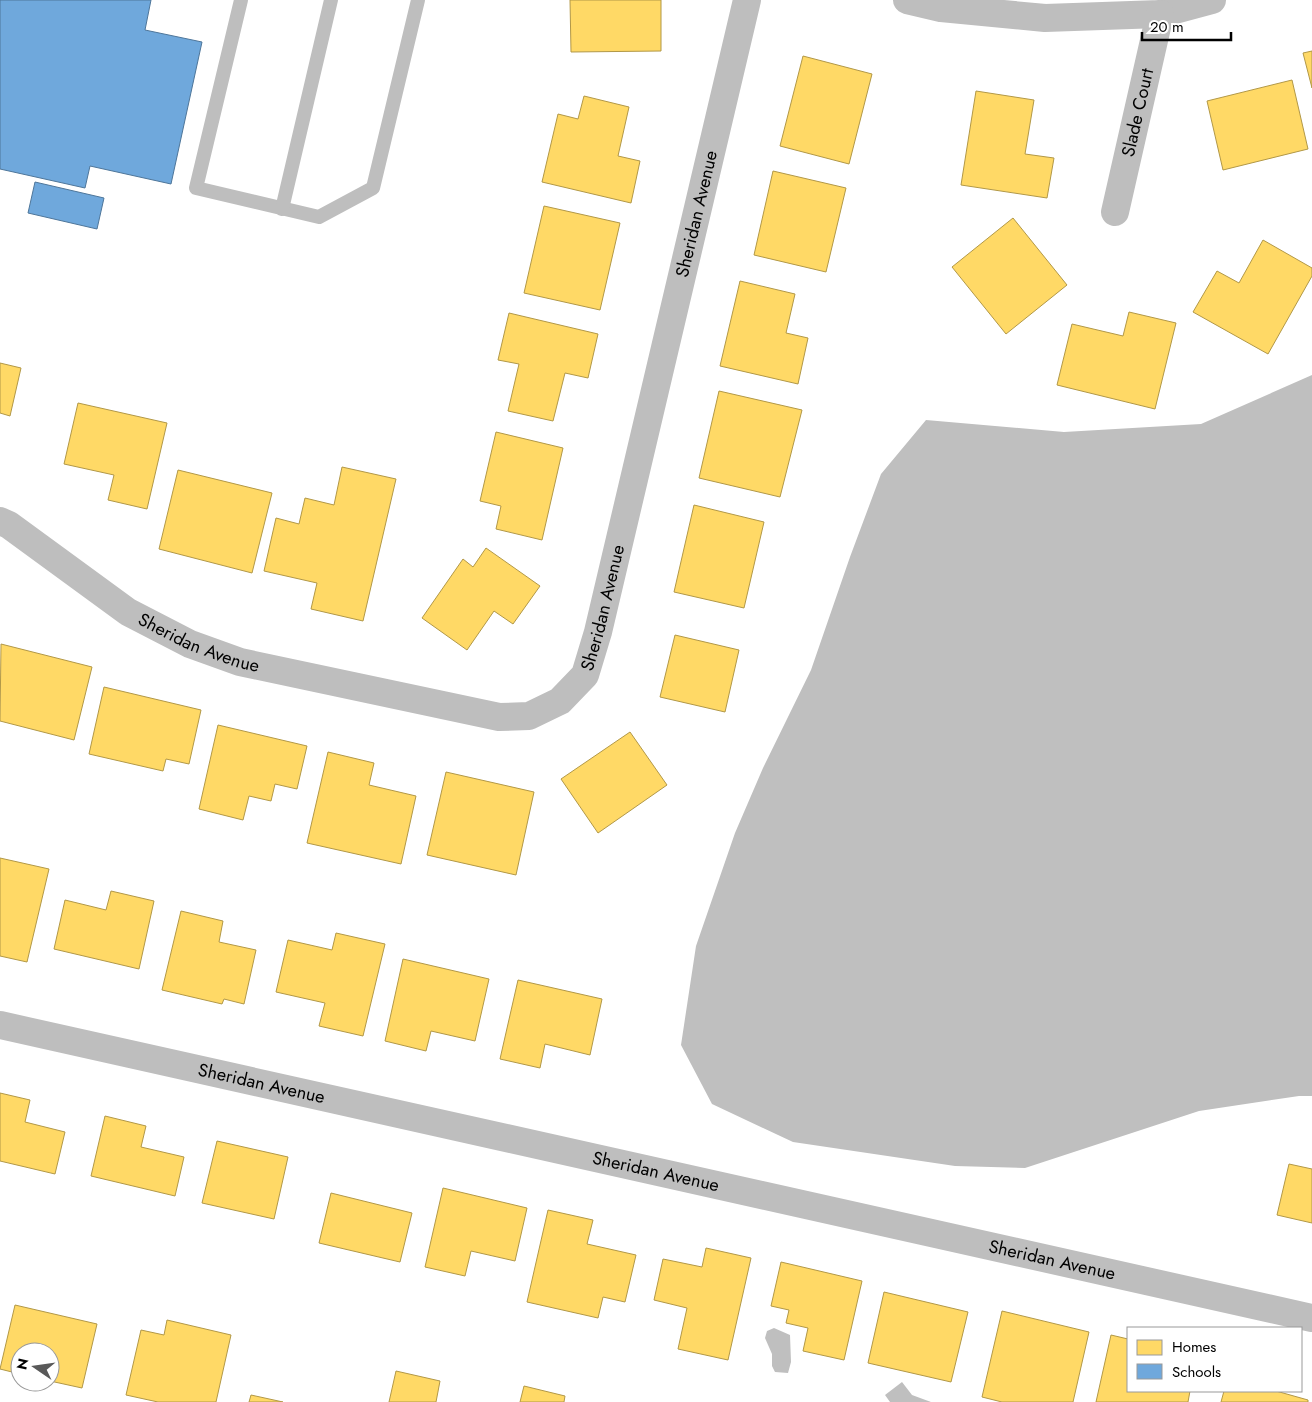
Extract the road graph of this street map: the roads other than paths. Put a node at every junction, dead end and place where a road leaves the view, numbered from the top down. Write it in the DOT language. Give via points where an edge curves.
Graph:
graph roads {
  1 [pos="241,0"];
  2 [pos="331,0"];
  3 [pos="418,0"];
  4 [pos="747,0"];
  5 [pos="906,0"];
  6 [pos="1212,0"];
  7 [pos="1160,14"];
  8 [pos="282,209"];
  9 [pos="1115,212"];
  10 [pos="0,521"];
  11 [pos="0,1025"];
  12 [pos="1312,1318"];
  1 -- 8 [label="lane" via="196,188"];
  2 -- 8 [label="lane"];
  3 -- 8 [label="lane" via="373,188 319,217"];
  4 -- 10 [label="street, Sheridan Avenue" via="598,632 585,675 560,701 529,716 499,716 240,662 190,644 128,612 9,524"];
  5 -- 7 [label="street" via="941,8 1045,18"];
  6 -- 7 [label="street"];
  7 -- 9 [label="street, Slade Court"];
  11 -- 12 [label="street, Sheridan Avenue"];
}
